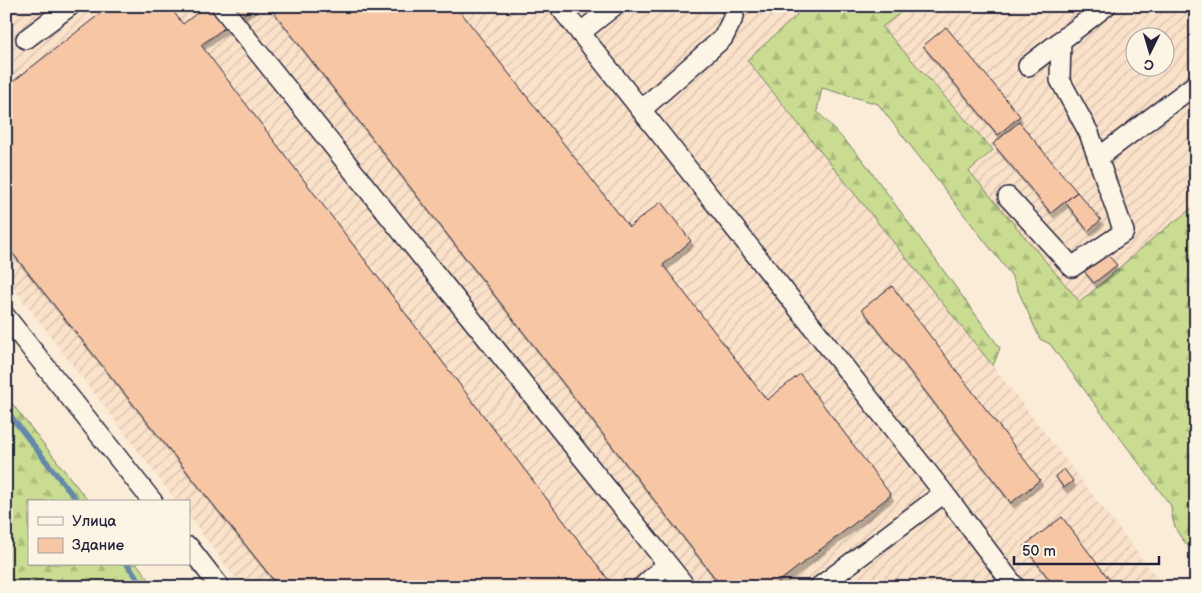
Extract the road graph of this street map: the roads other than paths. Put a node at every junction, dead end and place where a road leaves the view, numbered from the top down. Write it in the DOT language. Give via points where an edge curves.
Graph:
graph roads {
  1 [pos="70,6"];
  2 [pos="221,6"];
  3 [pos="559,6"];
  4 [pos="614,6"];
  5 [pos="731,6"];
  6 [pos="1106,6"];
  7 [pos="580,33"];
  8 [pos="26,39"];
  9 [pos="1061,40"];
  10 [pos="1028,66"];
  11 [pos="1196,84"];
  12 [pos="640,110"];
  13 [pos="1098,158"];
  14 [pos="1008,196"];
  15 [pos="6,317"];
  16 [pos="944,493"];
  17 [pos="151,500"];
  18 [pos="190,548"];
  19 [pos="667,564"];
  20 [pos="220,587"];
  21 [pos="642,587"];
  22 [pos="686,587"];
  23 [pos="819,587"];
  24 [pos="1015,587"];
  1 -- 8 [label="lane"];
  2 -- 19 [label="lane"];
  3 -- 7 [label="lane"];
  4 -- 7 [label="lane"];
  5 -- 12 [label="lane" via="734,16 723,38"];
  6 -- 9 [label="lane"];
  7 -- 12 [label="lane"];
  9 -- 10 [label="lane"];
  9 -- 13 [label="lane" via="1060,80 1089,132"];
  11 -- 13 [label="lane"];
  12 -- 16 [label="lane"];
  13 -- 14 [label="lane" via="1124,232 1072,267"];
  15 -- 17 [label="lane"];
  16 -- 23 [label="lane"];
  16 -- 24 [label="lane"];
  18 -- 20 [label="lane"];
  19 -- 21 [label="lane"];
  19 -- 22 [label="lane"];
}
